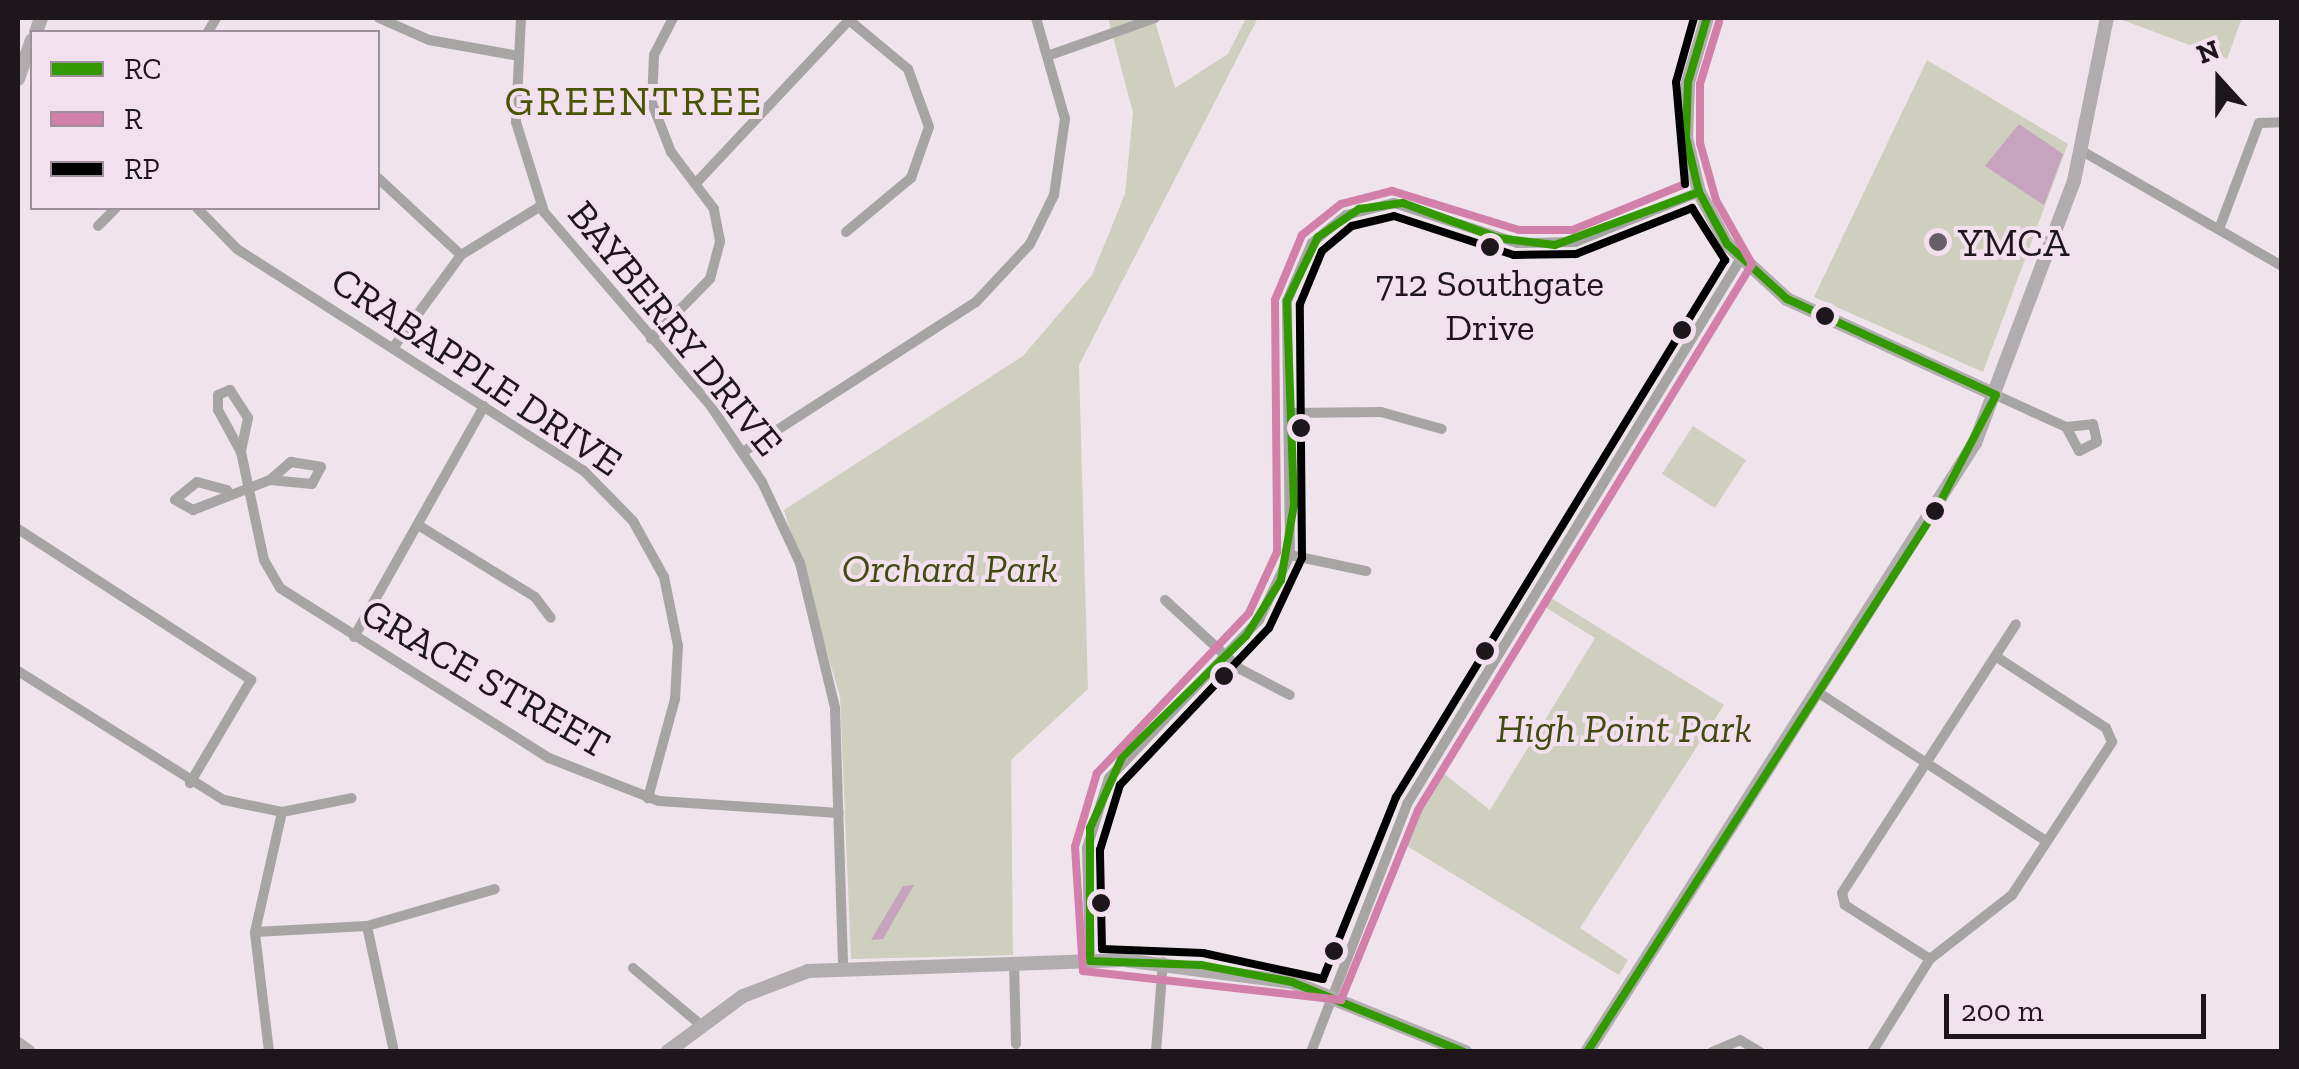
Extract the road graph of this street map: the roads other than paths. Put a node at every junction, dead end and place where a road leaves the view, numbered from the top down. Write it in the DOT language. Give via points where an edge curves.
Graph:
graph roads {
  1 [pos="380,18"];
  2 [pos="521,18"];
  3 [pos="673,18"];
  4 [pos="1036,18"];
  5 [pos="1155,18"];
  6 [pos="1707,18"];
  7 [pos="2107,18"];
  8 [pos="851,19"];
  9 [pos="30,45"];
  10 [pos="1054,54"];
  11 [pos="513,55"];
  12 [pos="18,78"];
  13 [pos="2282,122"];
  14 [pos="2082,152"];
  15 [pos="380,180"];
  16 [pos="697,182"];
  17 [pos="1698,192"];
  18 [pos="541,206"];
  19 [pos="114,210"];
  20 [pos="199,210"];
  21 [pos="98,226"];
  22 [pos="2219,229"];
  23 [pos="846,232"];
  24 [pos="461,255"];
  25 [pos="1740,260"];
  26 [pos="2282,266"];
  27 [pos="651,338"];
  28 [pos="393,348"];
  29 [pos="1996,395"];
  30 [pos="484,406"];
  31 [pos="1291,413"];
  32 [pos="2066,427"];
  33 [pos="1442,429"];
  34 [pos="241,452"];
  35 [pos="742,452"];
  36 [pos="270,480"];
  37 [pos="248,485"];
  38 [pos="227,490"];
  39 [pos="418,525"];
  40 [pos="18,529"];
  41 [pos="1290,552"];
  42 [pos="1366,572"];
  43 [pos="1165,600"];
  44 [pos="551,618"];
  45 [pos="2016,624"];
  46 [pos="354,638"];
  47 [pos="1226,656"];
  48 [pos="1995,656"];
  49 [pos="18,671"];
  50 [pos="1819,693"];
  51 [pos="1290,695"];
  52 [pos="1924,762"];
  53 [pos="190,783"];
  54 [pos="352,798"];
  55 [pos="648,798"];
  56 [pos="282,812"];
  57 [pos="839,813"];
  58 [pos="2046,842"];
  59 [pos="495,889"];
  60 [pos="366,926"];
  61 [pos="255,932"];
  62 [pos="1930,959"];
  63 [pos="1090,961"];
  64 [pos="1163,962"];
  65 [pos="1014,963"];
  66 [pos="634,968"];
  67 [pos="844,968"];
  68 [pos="1331,993"];
  69 [pos="702,1026"];
  70 [pos="18,1044"];
  71 [pos="1016,1044"];
  72 [pos="29,1052"];
  73 [pos="269,1052"];
  74 [pos="394,1052"];
  75 [pos="668,1052"];
  76 [pos="1156,1052"];
  77 [pos="1311,1052"];
  78 [pos="1465,1052"];
  79 [pos="1587,1052"];
  80 [pos="1712,1052"];
  81 [pos="1760,1052"];
  82 [pos="1872,1052"];
  1 -- 11 [label="street" via="430,40"];
  2 -- 11 [label="street, BAYBERRY DRIVE"];
  3 -- 16 [label="street" via="654,55 652,103 671,152"];
  4 -- 10 [label="street"];
  5 -- 10 [label="street"];
  6 -- 17 [label="main road" via="1686,106"];
  7 -- 14 [label="main road"];
  8 -- 16 [label="street"];
  8 -- 23 [label="street" via="908,69 930,127 911,178"];
  9 -- 12 [label="main road"];
  10 -- 35 [label="street" via="1065,119 1060,173 1016,264 976,302"];
  11 -- 18 [label="street, BAYBERRY DRIVE" via="516,122"];
  13 -- 22 [label="street" via="2258,123"];
  14 -- 22 [label="street"];
  14 -- 29 [label="main road"];
  15 -- 24 [label="street"];
  16 -- 27 [label="street" via="718,226 716,266"];
  17 -- 25 [label="main road"];
  17 -- 31 [label="street" via="1555,244 1498,238 1403,203 1346,216 1312,243 1290,285"];
  18 -- 24 [label="street"];
  18 -- 27 [label="street, BAYBERRY DRIVE"];
  19 -- 21 [label="street"];
  20 -- 28 [label="street, CRABAPPLE DRIVE" via="237,248"];
  22 -- 26 [label="street"];
  24 -- 28 [label="street"];
  25 -- 29 [label="main road" via="1796,304"];
  25 -- 68 [label="street" via="1408,804"];
  27 -- 35 [label="street, BAYBERRY DRIVE"];
  28 -- 30 [label="street, CRABAPPLE DRIVE"];
  29 -- 32 [label="street"];
  29 -- 50 [label="main road" via="1957,476"];
  30 -- 39 [label="street"];
  30 -- 55 [label="street, CRABAPPLE DRIVE" via="606,490 660,566 678,630 678,679"];
  31 -- 33 [label="street" via="1381,412"];
  31 -- 41 [label="street"];
  34 -- 34 [label="street" via="248,418 230,390 218,395 218,410"];
  34 -- 37 [label="street, GRACE STREET"];
  35 -- 57 [label="street, BAYBERRY DRIVE" via="786,530 819,622"];
  36 -- 36 [label="street" via="312,484 320,468 291,462"];
  36 -- 37 [label="street"];
  37 -- 38 [label="street"];
  37 -- 46 [label="street, GRACE STREET" via="273,579"];
  38 -- 38 [label="street" via="197,482 175,500 193,510"];
  39 -- 44 [label="street" via="538,600"];
  39 -- 46 [label="street"];
  40 -- 53 [label="street" via="250,680"];
  41 -- 42 [label="street"];
  41 -- 47 [label="street" via="1266,609"];
  43 -- 47 [label="street"];
  45 -- 48 [label="street"];
  46 -- 55 [label="street, GRACE STREET" via="549,758"];
  47 -- 51 [label="street"];
  47 -- 63 [label="street" via="1109,778 1087,848"];
  48 -- 52 [label="street"];
  48 -- 58 [label="street" via="2111,735"];
  49 -- 53 [label="street"];
  50 -- 52 [label="street"];
  50 -- 79 [label="main road"];
  52 -- 58 [label="street"];
  52 -- 62 [label="street" via="1842,894 1845,905"];
  53 -- 56 [label="street"];
  54 -- 56 [label="street"];
  55 -- 57 [label="street, GRACE STREET" via="718,811"];
  56 -- 61 [label="street"];
  57 -- 67 [label="street, BAYBERRY DRIVE"];
  58 -- 62 [label="street" via="1998,910"];
  59 -- 60 [label="street"];
  60 -- 61 [label="street"];
  60 -- 74 [label="street"];
  61 -- 73 [label="street"];
  62 -- 82 [label="street"];
  63 -- 64 [label="main road"];
  63 -- 65 [label="main road"];
  64 -- 68 [label="main road"];
  64 -- 76 [label="street"];
  65 -- 67 [label="main road"];
  65 -- 71 [label="street"];
  66 -- 69 [label="street"];
  67 -- 69 [label="main road" via="769,983"];
  68 -- 77 [label="street"];
  68 -- 78 [label="main road"];
  69 -- 75 [label="main road"];
  70 -- 72 [label="main road"];
  80 -- 81 [label="street" via="1740,1040"];
}
